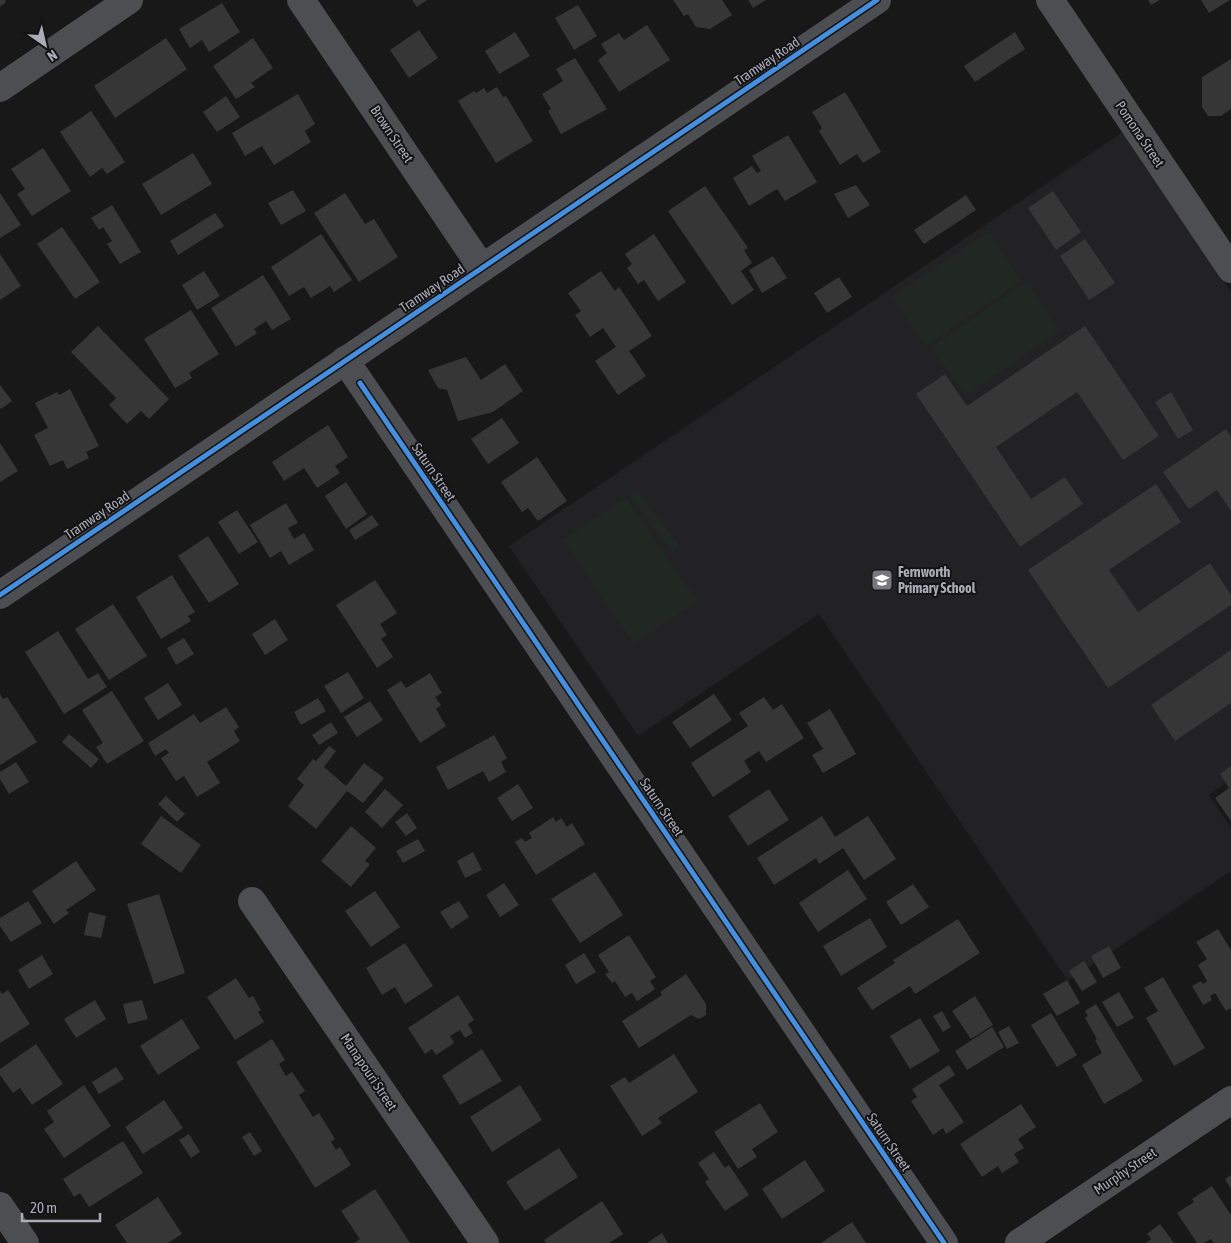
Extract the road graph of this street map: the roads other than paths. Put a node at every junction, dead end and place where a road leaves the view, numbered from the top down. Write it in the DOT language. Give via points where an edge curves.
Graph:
graph roads {
  1 [pos="129,0"];
  2 [pos="302,0"];
  3 [pos="877,0"];
  4 [pos="1050,0"];
  5 [pos="0,88"];
  6 [pos="482,268"];
  7 [pos="1231,269"];
  8 [pos="345,360"];
  9 [pos="0,595"];
  10 [pos="252,901"];
  11 [pos="1231,1100"];
  12 [pos="0,1206"];
  13 [pos="25,1243"];
  14 [pos="485,1243"];
  15 [pos="944,1243"];
  16 [pos="1018,1243"];
  1 -- 5 [label="street"];
  2 -- 6 [label="street, Brown Street"];
  3 -- 6 [label="street, Tramway Road"];
  4 -- 7 [label="street, Pomona Street"];
  6 -- 8 [label="street, Tramway Road"];
  8 -- 9 [label="street, Tramway Road"];
  8 -- 15 [label="street, Saturn Street"];
  10 -- 14 [label="street, Manapouri Street"];
  11 -- 16 [label="street, Murphy Street"];
  12 -- 13 [label="street"];
}
